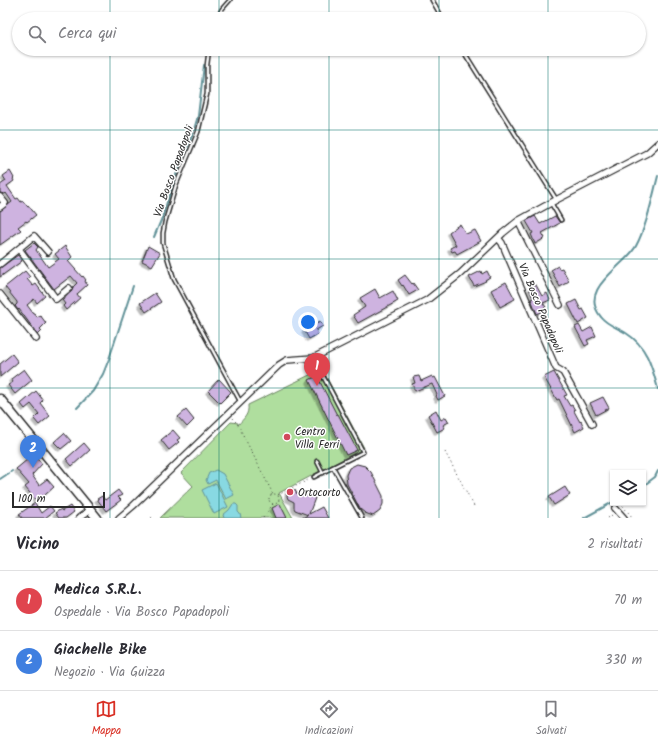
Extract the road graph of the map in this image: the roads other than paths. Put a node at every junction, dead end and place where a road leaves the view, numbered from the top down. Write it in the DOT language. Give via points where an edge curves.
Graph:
graph roads {
  1 [pos="230,0"];
  2 [pos="432,0"];
  3 [pos="220,12"];
  4 [pos="440,12"];
  5 [pos="208,56"];
  6 [pos="466,56"];
  7 [pos="658,142"];
  8 [pos="0,197"];
  9 [pos="553,201"];
  10 [pos="0,207"];
  11 [pos="561,220"];
  12 [pos="518,221"];
  13 [pos="498,238"];
  14 [pos="19,249"];
  15 [pos="48,252"];
  16 [pos="0,264"];
  17 [pos="69,288"];
  18 [pos="0,294"];
  19 [pos="560,305"];
  20 [pos="36,339"];
  21 [pos="313,358"];
  22 [pos="0,400"];
  23 [pos="240,401"];
  24 [pos="592,424"];
  25 [pos="317,461"];
  26 [pos="333,468"];
  27 [pos="323,472"];
  28 [pos="314,477"];
  29 [pos="615,508"];
  30 [pos="90,510"];
  31 [pos="81,517"];
  32 [pos="97,518"];
  33 [pos="119,518"];
  34 [pos="362,518"];
  35 [pos="624,518"];
  1 -- 3 [label="lane"];
  2 -- 4 [label="lane"];
  5 -- 23 [label="lane, Via Bosco Papadopoli" via="207,94 198,132 176,185 165,222 163,243 174,279"];
  6 -- 9 [label="lane"];
  7 -- 9 [label="street" via="647,153"];
  8 -- 10 [label="street" via="4,203"];
  9 -- 11 [label="lane"];
  9 -- 12 [label="street"];
  12 -- 13 [label="street"];
  12 -- 19 [label="street, Via Bosco Papadopoli"];
  13 -- 21 [label="street" via="460,274 427,300"];
  13 -- 24 [label="street, Via Bosco Papadopoli" via="502,242 556,368 564,372"];
  14 -- 15 [label="street" via="34,236"];
  14 -- 16 [label="street"];
  14 -- 17 [label="street" via="56,299"];
  18 -- 20 [label="street"];
  21 -- 23 [label="street" via="287,360 279,364"];
  21 -- 26 [label="lane" via="363,452"];
  22 -- 30 [label="main road" via="57,464 65,479"];
  23 -- 33 [label="street"];
  25 -- 27 [label="lane"];
  26 -- 27 [label="lane"];
  26 -- 34 [label="lane"];
  27 -- 28 [label="lane"];
  29 -- 35 [label="street"];
  30 -- 31 [label="street"];
  30 -- 32 [label="main road"];
}
